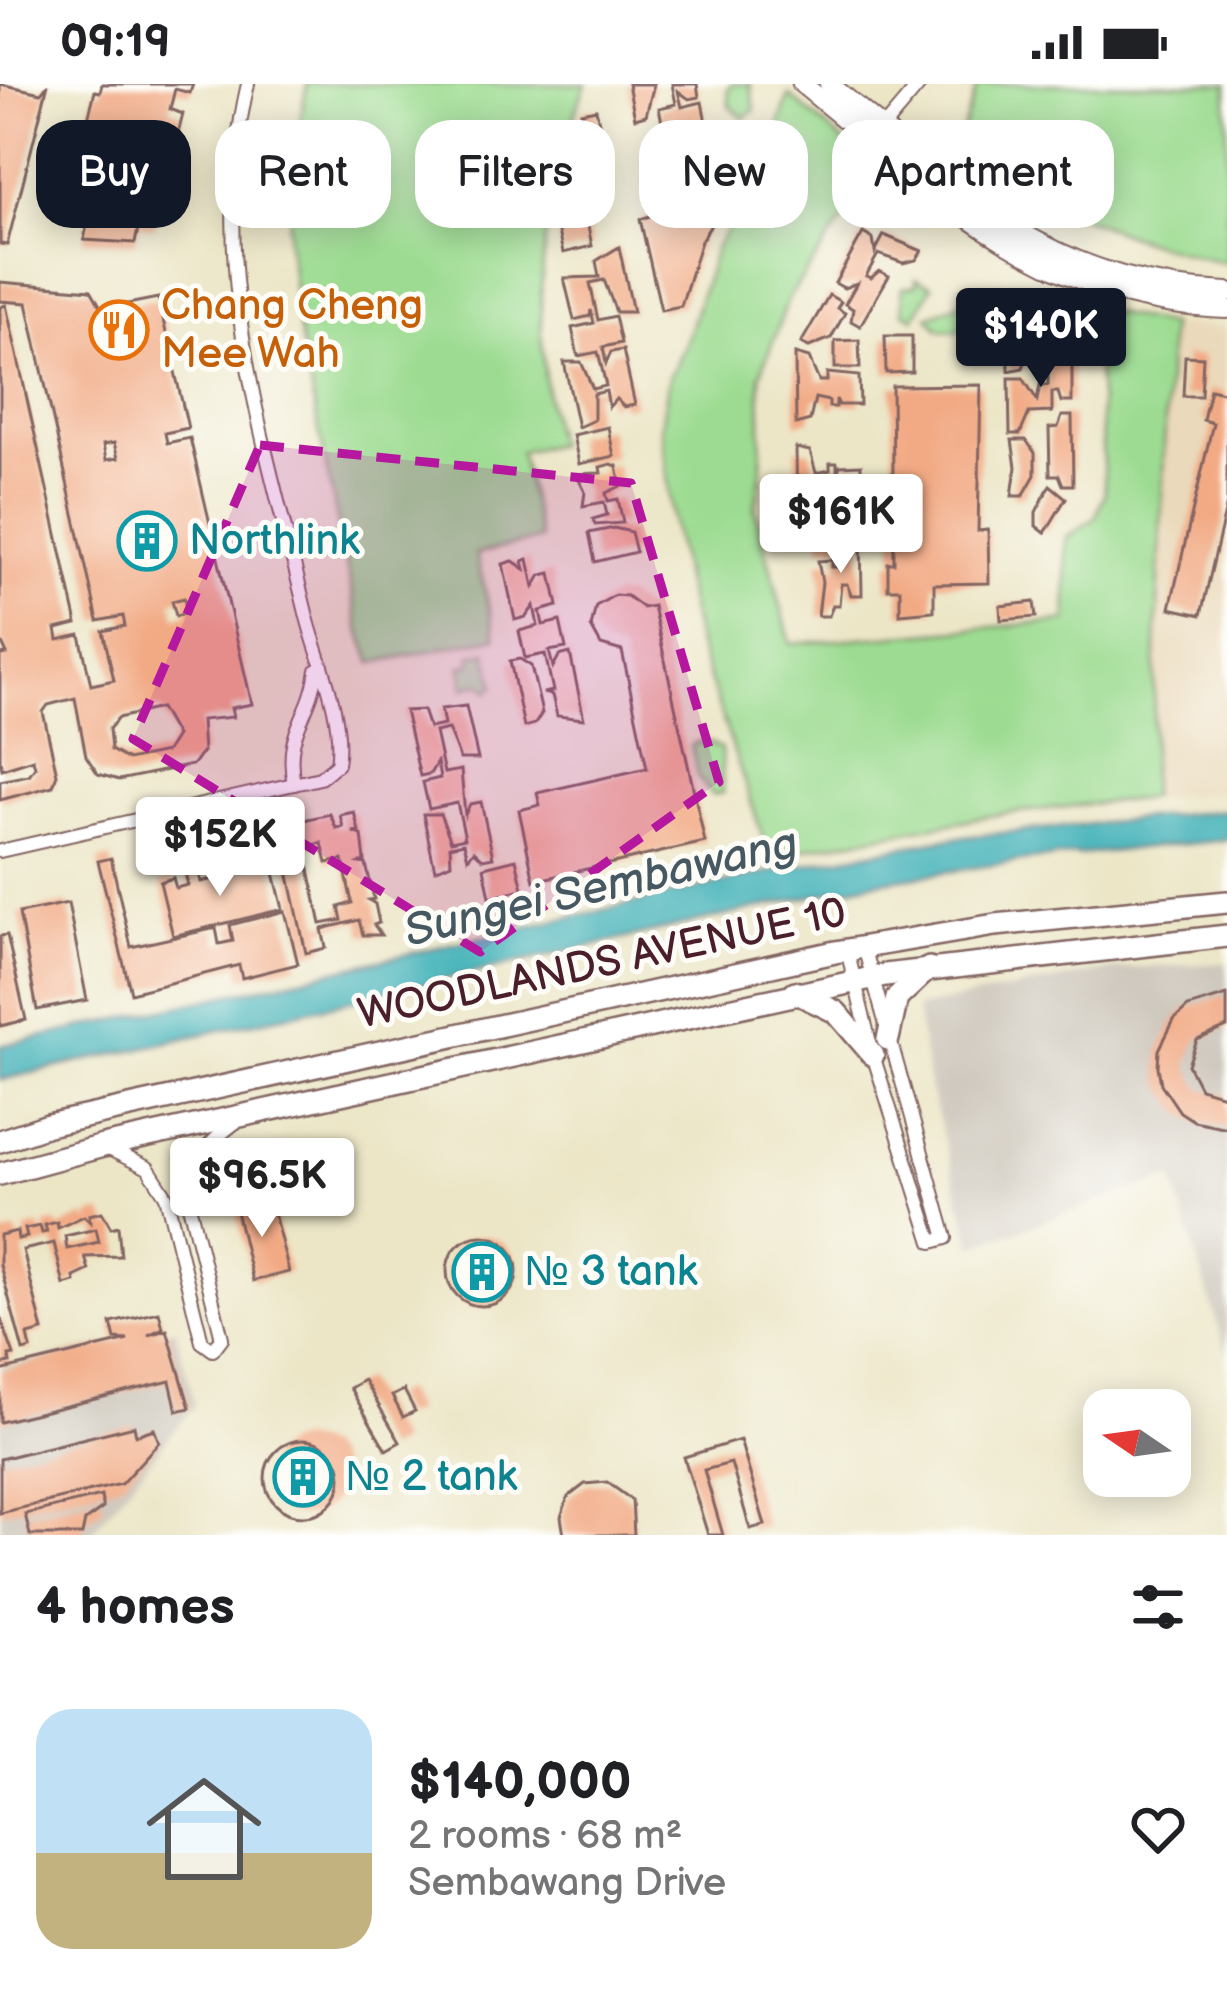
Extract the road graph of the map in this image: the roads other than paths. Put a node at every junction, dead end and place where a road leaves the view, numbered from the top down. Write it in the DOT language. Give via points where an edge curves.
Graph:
graph roads {
  1 [pos="248,84"];
  2 [pos="802,84"];
  3 [pos="830,84"];
  4 [pos="920,84"];
  5 [pos="857,120"];
  6 [pos="865,120"];
  7 [pos="890,120"];
  8 [pos="981,228"];
  9 [pos="1007,228"];
  10 [pos="1227,292"];
  11 [pos="1227,309"];
  12 [pos="317,663"];
  13 [pos="294,784"];
  14 [pos="0,851"];
  15 [pos="1227,902"];
  16 [pos="1227,936"];
  17 [pos="856,949"];
  18 [pos="929,968"];
  19 [pos="863,979"];
  20 [pos="795,992"];
  21 [pos="880,1047"];
  22 [pos="247,1114"];
  23 [pos="0,1141"];
  24 [pos="103,1146"];
  25 [pos="0,1174"];
  1 -- 12 [label="street" via="233,163 232,285"];
  2 -- 5 [label="main road"];
  3 -- 6 [label="main road"];
  4 -- 7 [label="street"];
  8 -- 11 [label="main road" via="1052,271 1129,298"];
  9 -- 10 [label="main road" via="1133,280"];
  12 -- 13 [label="street" via="315,689 289,742"];
  12 -- 13 [label="street" via="337,764 328,775"];
  13 -- 14 [label="street"];
  15 -- 17 [label="main road, WOODLANDS AVENUE 10" via="995,925"];
  16 -- 18 [label="main road, WOODLANDS AVENUE 10"];
  17 -- 19 [label="street"];
  17 -- 23 [label="main road, WOODLANDS AVENUE 10"];
  18 -- 19 [label="main road, WOODLANDS AVENUE 10"];
  18 -- 21 [label="main road" via="898,998"];
  19 -- 20 [label="main road, WOODLANDS AVENUE 10"];
  19 -- 21 [label="street"];
  19 -- 21 [label="street"];
  20 -- 21 [label="main road"];
  20 -- 22 [label="main road, WOODLANDS AVENUE 10"];
  21 -- 21 [label="street" via="946,1238 932,1242"];
  22 -- 24 [label="main road, WOODLANDS AVENUE 10"];
  22 -- 24 [label="street" via="210,1142 189,1175 187,1197 221,1334 213,1350 202,1342 166,1196 148,1168"];
  24 -- 25 [label="main road, WOODLANDS AVENUE 10"];
}
